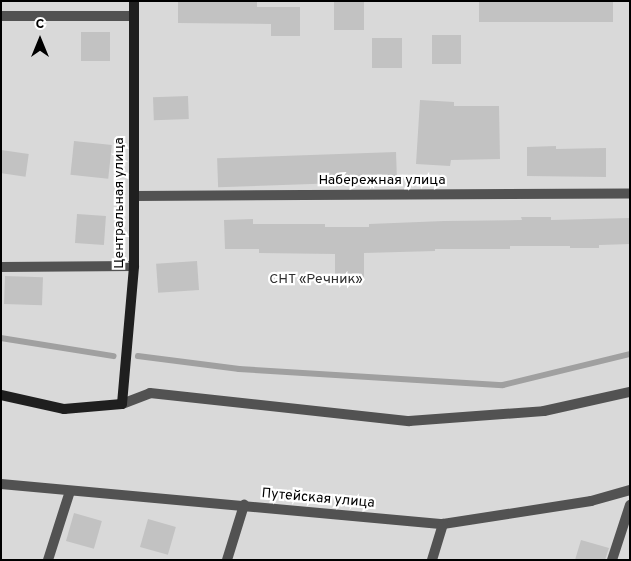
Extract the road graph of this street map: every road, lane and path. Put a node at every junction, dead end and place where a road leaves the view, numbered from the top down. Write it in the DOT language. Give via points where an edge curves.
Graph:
graph roads {
  1 [pos="134,1"];
  2 [pos="1,16"];
  3 [pos="134,16"];
  4 [pos="630,193"];
  5 [pos="134,196"];
  6 [pos="134,266"];
  7 [pos="1,267"];
  8 [pos="630,392"];
  9 [pos="1,395"];
  10 [pos="122,404"];
  11 [pos="1,484"];
  12 [pos="70,490"];
  13 [pos="630,490"];
  14 [pos="244,505"];
  15 [pos="630,505"];
  16 [pos="443,524"];
  17 [pos="48,560"];
  18 [pos="227,560"];
  19 [pos="432,560"];
  20 [pos="612,560"];
  1 -- 3 [label="street, Центральная улица"];
  2 -- 3 [label="street"];
  3 -- 5 [label="street, Центральная улица"];
  4 -- 5 [label="street, Набережная улица"];
  5 -- 6 [label="street, Центральная улица"];
  6 -- 7 [label="street"];
  6 -- 10 [label="street, Центральная улица"];
  8 -- 10 [label="street" via="544,411 409,421 150,393"];
  9 -- 10 [label="street" via="64,409"];
  11 -- 12 [label="street, Путейская улица"];
  12 -- 14 [label="street, Путейская улица"];
  12 -- 17 [label="street"];
  13 -- 16 [label="street, Путейская улица" via="591,501"];
  14 -- 16 [label="street, Путейская улица"];
  14 -- 18 [label="street"];
  15 -- 20 [label="street"];
  16 -- 19 [label="street"];
}
